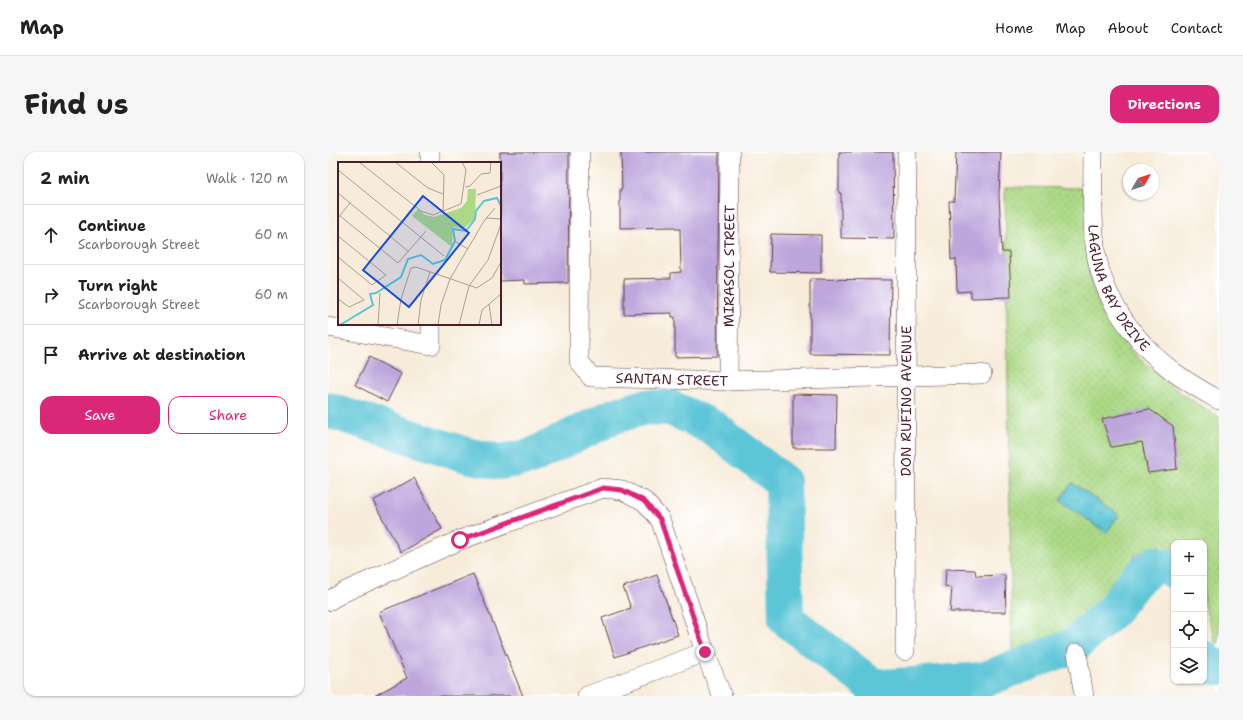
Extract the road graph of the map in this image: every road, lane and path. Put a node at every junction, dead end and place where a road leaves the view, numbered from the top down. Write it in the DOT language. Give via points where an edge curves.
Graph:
graph roads {
  1 [pos="580,152"];
  2 [pos="730,152"];
  3 [pos="907,152"];
  4 [pos="1093,152"];
  5 [pos="431,325"];
  6 [pos="328,327"];
  7 [pos="982,374"];
  8 [pos="906,376"];
  9 [pos="728,381"];
  10 [pos="1214,392"];
  11 [pos="328,601"];
  12 [pos="905,651"];
  13 [pos="705,652"];
  14 [pos="1077,653"];
  15 [pos="587,696"];
  16 [pos="722,696"];
  17 [pos="1084,696"];
  1 -- 9 [label="street, SANTAN STREET" via="579,361 591,377"];
  2 -- 9 [label="street, MIRASOL STREET"];
  3 -- 8 [label="street, DON RUFINO AVENUE"];
  4 -- 10 [label="street, LAGUNA BAY DRIVE" via="1096,254 1106,289 1134,334 1151,352 1175,373"];
  5 -- 6 [label="street" via="431,345"];
  7 -- 8 [label="street, SANTAN STREET"];
  8 -- 9 [label="street, SANTAN STREET"];
  8 -- 12 [label="street, DON RUFINO AVENUE"];
  11 -- 13 [label="street" via="460,540 603,488 622,490 644,501 660,519"];
  13 -- 15 [label="street"];
  13 -- 16 [label="street"];
  14 -- 17 [label="street"];
}
